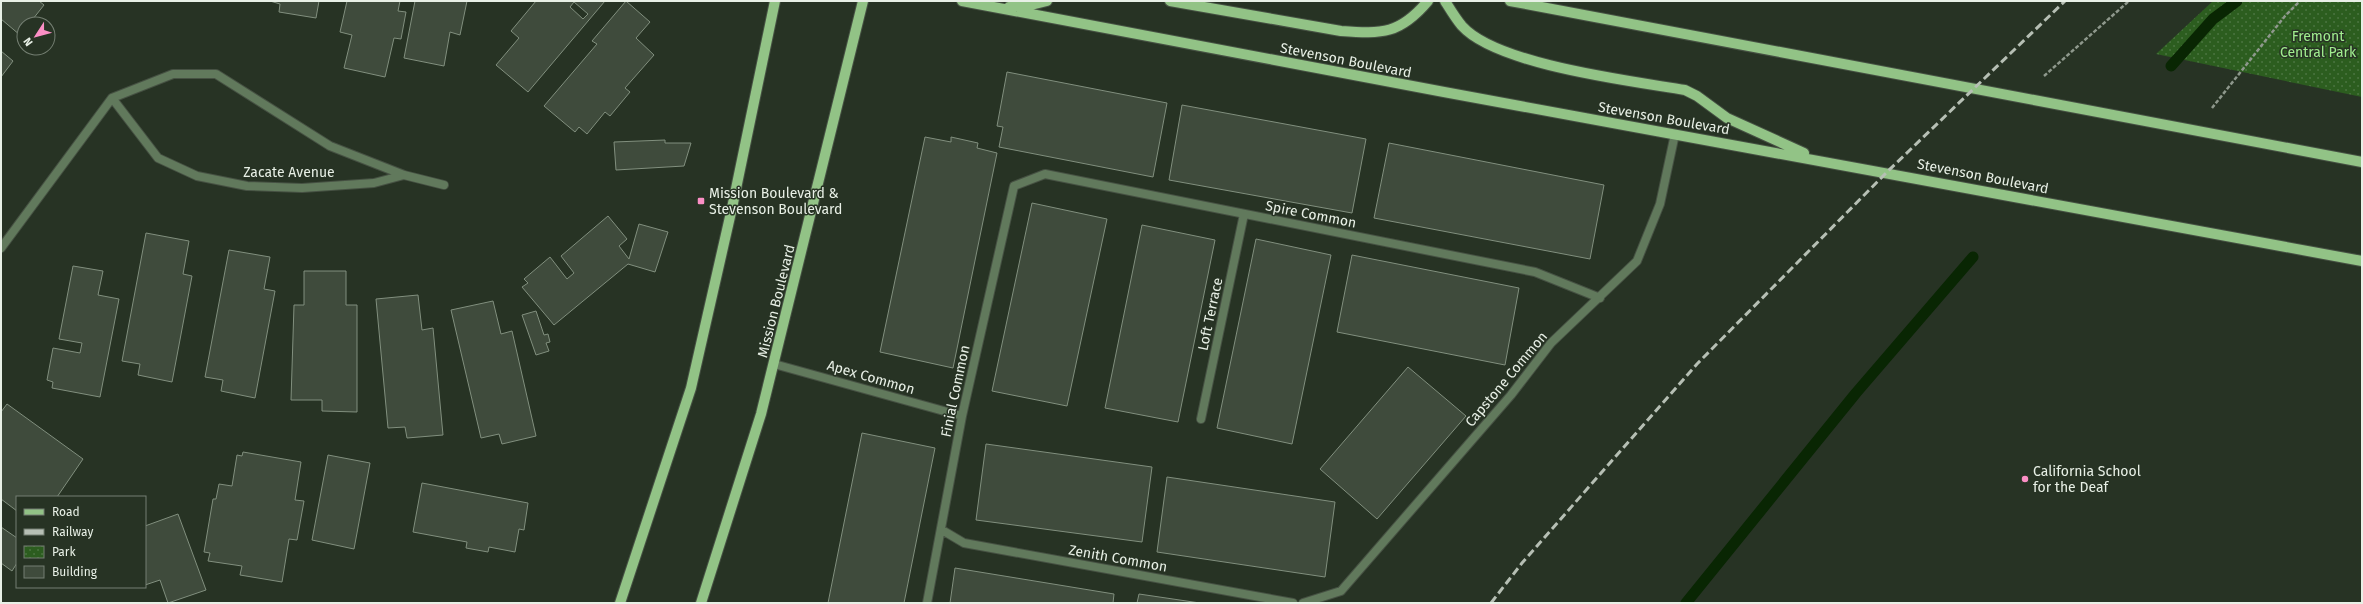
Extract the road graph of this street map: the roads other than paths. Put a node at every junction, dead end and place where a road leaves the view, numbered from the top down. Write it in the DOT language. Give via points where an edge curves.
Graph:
graph roads {
  1 [pos="774,1"];
  2 [pos="863,1"];
  3 [pos="962,1"];
  4 [pos="1047,1"];
  5 [pos="1170,1"];
  6 [pos="1428,1"];
  7 [pos="1445,1"];
  8 [pos="1510,1"];
  9 [pos="993,8"];
  10 [pos="112,98"];
  11 [pos="1675,134"];
  12 [pos="1826,161"];
  13 [pos="2362,162"];
  14 [pos="404,175"];
  15 [pos="444,185"];
  16 [pos="1014,186"];
  17 [pos="1244,214"];
  18 [pos="1,248"];
  19 [pos="2362,261"];
  20 [pos="1600,298"];
  21 [pos="774,364"];
  22 [pos="962,416"];
  23 [pos="1201,419"];
  24 [pos="942,530"];
  25 [pos="620,603"];
  26 [pos="701,603"];
  27 [pos="928,603"];
  28 [pos="1293,603"];
  29 [pos="1303,603"];
  1 -- 25 [label="main road" via="692,388"];
  2 -- 21 [label="main road, Mission Boulevard"];
  3 -- 9 [label="main road, Stevenson Boulevard"];
  4 -- 9 [label="main road"];
  5 -- 6 [label="main road" via="1342,31 1367,33 1391,30 1413,19"];
  7 -- 12 [label="main road" via="1462,27 1500,48 1540,64 1685,90 1734,121"];
  8 -- 13 [label="main road"];
  9 -- 11 [label="main road, Stevenson Boulevard"];
  10 -- 14 [label="street, Zacate Avenue" via="173,74 216,74 330,146"];
  10 -- 14 [label="street, Zacate Avenue" via="158,158 197,176 247,186 302,188 374,183"];
  10 -- 18 [label="street"];
  11 -- 12 [label="main road, Stevenson Boulevard"];
  11 -- 20 [label="street, Capstone Common" via="1660,204 1637,261"];
  12 -- 19 [label="main road, Stevenson Boulevard"];
  14 -- 15 [label="street, Zacate Avenue"];
  16 -- 17 [label="street, Spire Common" via="1046,174"];
  16 -- 22 [label="street, Finial Common"];
  17 -- 20 [label="street, Spire Common" via="1535,272"];
  17 -- 23 [label="street, Loft Terrace"];
  20 -- 29 [label="street, Capstone Common" via="1551,343 1511,395 1341,591"];
  21 -- 22 [label="street, Apex Common"];
  21 -- 26 [label="main road, Mission Boulevard" via="761,414"];
  22 -- 24 [label="street, Finial Common"];
  24 -- 27 [label="street, Finial Common"];
  24 -- 28 [label="street, Zenith Common" via="964,543"];
}
